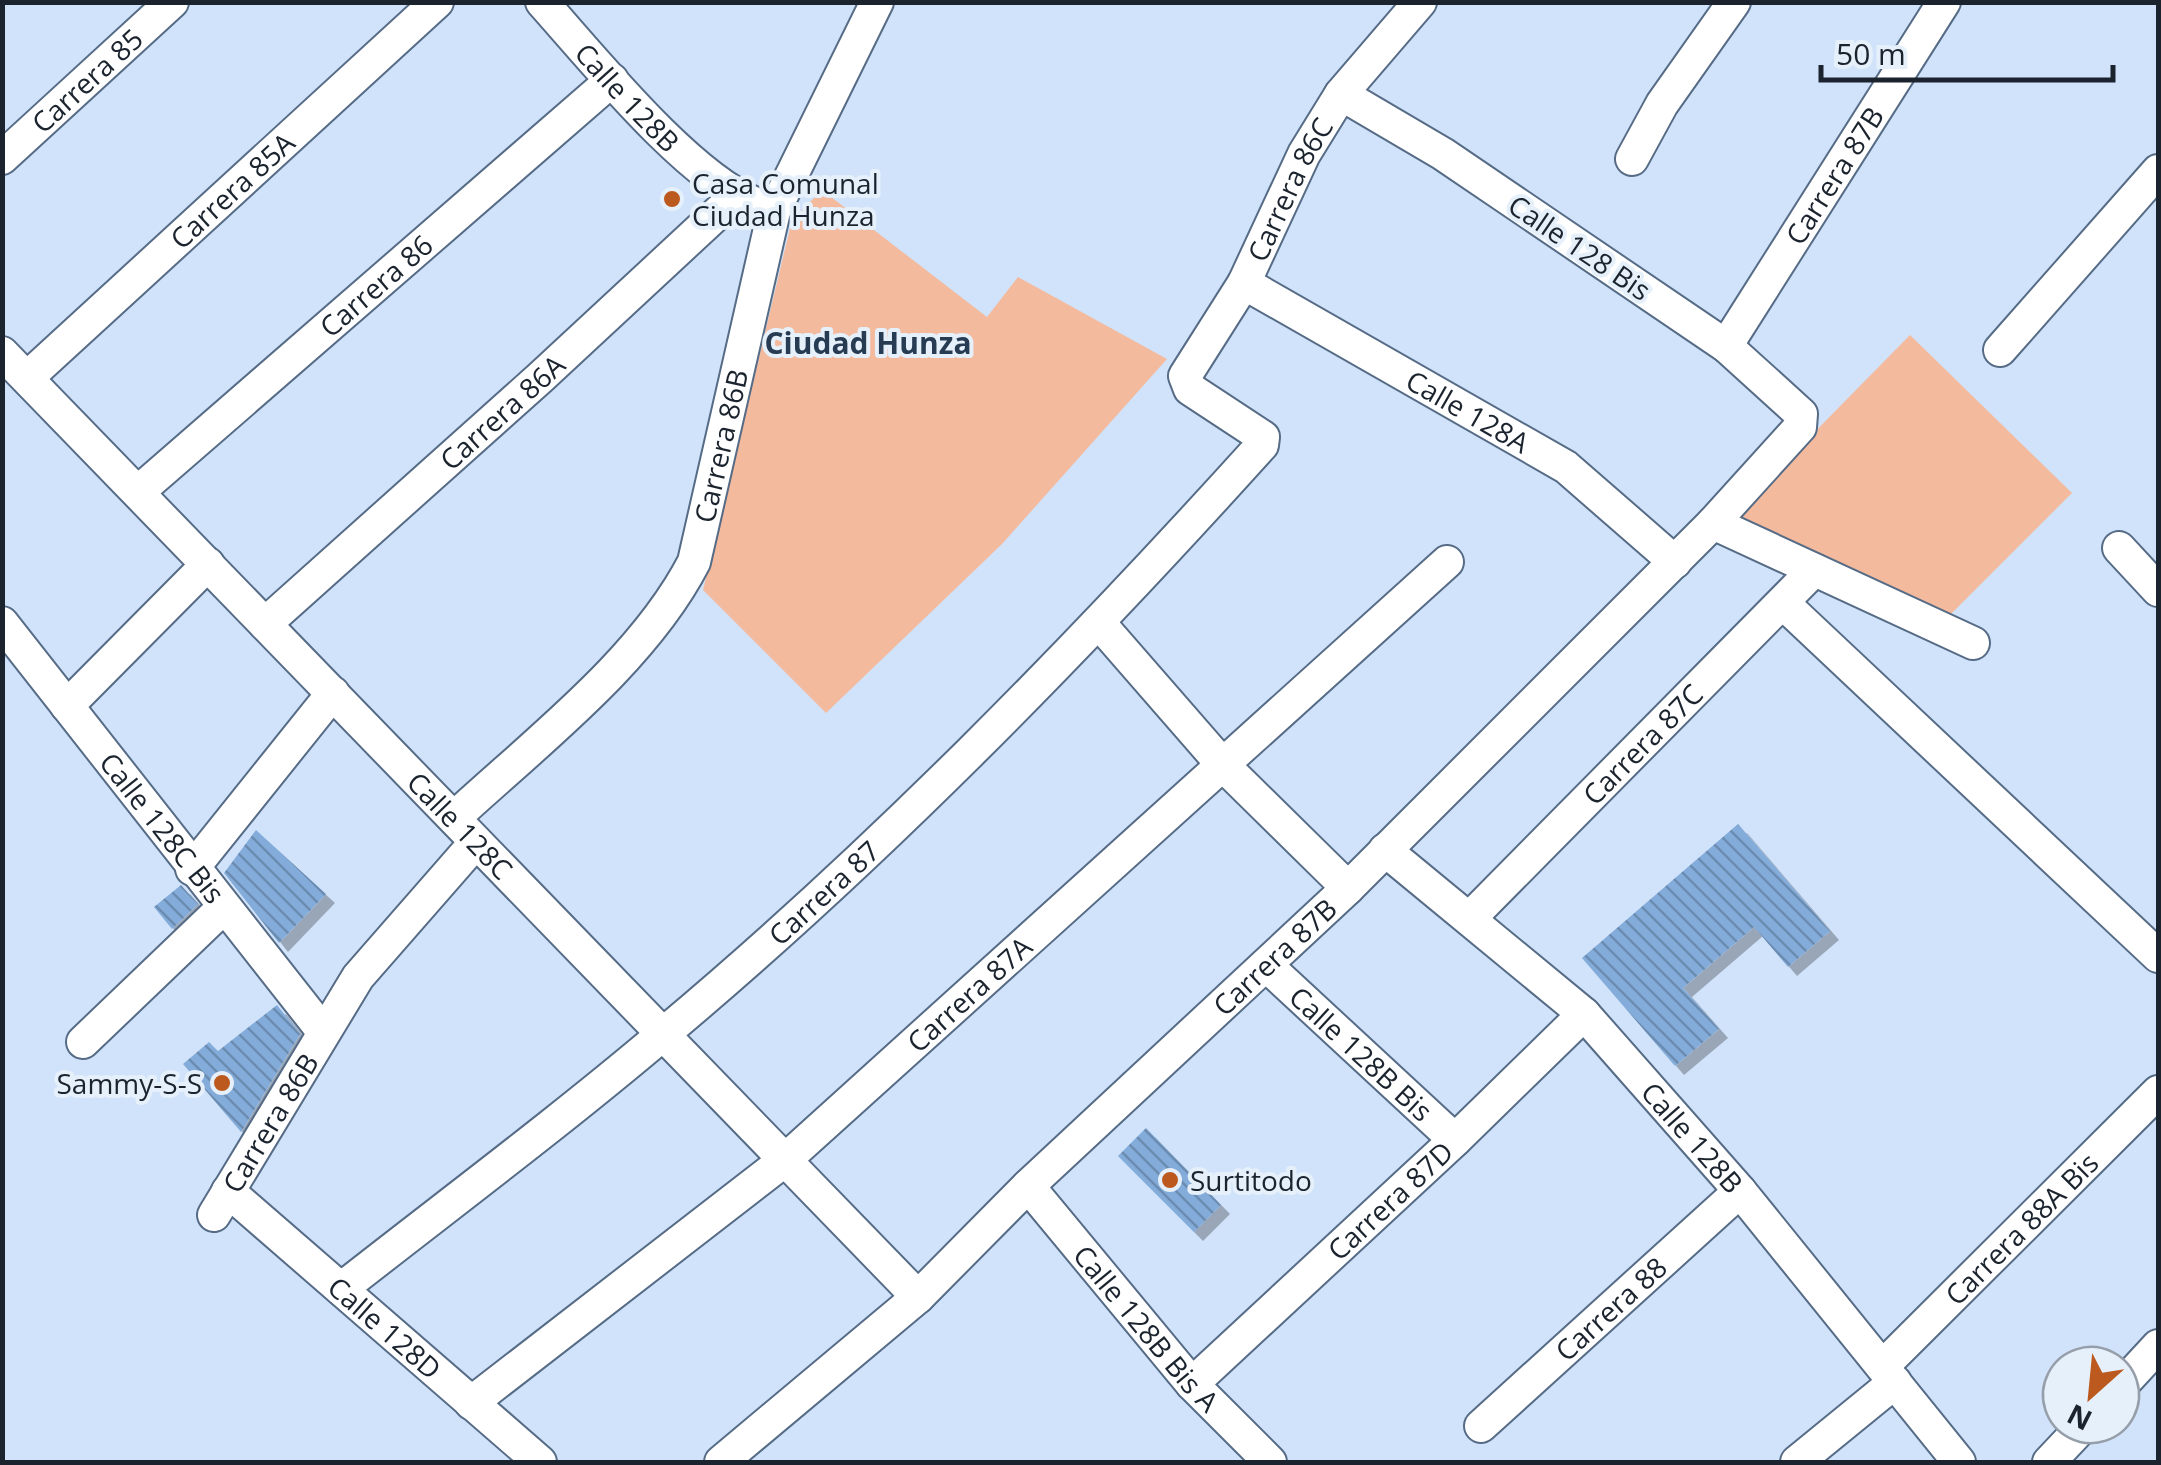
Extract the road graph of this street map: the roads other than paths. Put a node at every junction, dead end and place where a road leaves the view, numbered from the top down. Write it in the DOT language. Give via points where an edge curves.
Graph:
graph roads {
  1 [pos="172,2"];
  2 [pos="437,2"];
  3 [pos="542,2"];
  4 [pos="877,2"];
  5 [pos="1420,2"];
  6 [pos="1734,2"];
  7 [pos="1944,2"];
  8 [pos="612,80"];
  9 [pos="1341,94"];
  10 [pos="2,158"];
  11 [pos="1632,158"];
  12 [pos="2158,171"];
  13 [pos="736,196"];
  14 [pos="774,211"];
  15 [pos="1244,282"];
  16 [pos="1726,346"];
  17 [pos="2000,350"];
  18 [pos="2,353"];
  19 [pos="26,378"];
  20 [pos="1802,421"];
  21 [pos="1262,444"];
  22 [pos="138,492"];
  23 [pos="1713,523"];
  24 [pos="2119,548"];
  25 [pos="1447,562"];
  26 [pos="1675,562"];
  27 [pos="208,564"];
  28 [pos="1814,570"];
  29 [pos="2158,590"];
  30 [pos="1784,604"];
  31 [pos="2,624"];
  32 [pos="265,624"];
  33 [pos="1100,624"];
  34 [pos="1973,643"];
  35 [pos="332,693"];
  36 [pos="67,706"];
  37 [pos="1222,764"];
  38 [pos="465,830"];
  39 [pos="1385,850"];
  40 [pos="192,869"];
  41 [pos="1348,888"];
  42 [pos="224,907"];
  43 [pos="1470,918"];
  44 [pos="2158,956"];
  45 [pos="1266,965"];
  46 [pos="1584,1014"];
  47 [pos="322,1030"];
  48 [pos="663,1034"];
  49 [pos="82,1042"];
  50 [pos="2158,1092"];
  51 [pos="1456,1140"];
  52 [pos="785,1160"];
  53 [pos="1028,1186"];
  54 [pos="1740,1191"];
  55 [pos="221,1203"];
  56 [pos="341,1290"];
  57 [pos="918,1297"];
  58 [pos="2158,1346"];
  59 [pos="2141,1364"];
  60 [pos="1889,1374"];
  61 [pos="1192,1384"];
  62 [pos="471,1403"];
  63 [pos="1480,1426"];
  64 [pos="540,1462"];
  65 [pos="721,1462"];
  66 [pos="1270,1462"];
  67 [pos="1798,1462"];
  68 [pos="1959,1462"];
  1 -- 10 [label="street, Carrera 85"];
  2 -- 19 [label="street, Carrera 85A"];
  3 -- 8 [label="street, Calle 128B"];
  4 -- 14 [label="street, Carrera 86B"];
  5 -- 9 [label="street, Carrera 86C"];
  6 -- 11 [label="street"];
  7 -- 16 [label="street, Carrera 87B"];
  8 -- 13 [label="street, Calle 128B"];
  8 -- 22 [label="street, Carrera 86"];
  9 -- 15 [label="street, Carrera 86C" via="1304,154"];
  9 -- 16 [label="street, Calle 128 Bis" via="1444,154"];
  12 -- 17 [label="street"];
  13 -- 14 [label="street, Calle 128B"];
  13 -- 32 [label="street, Carrera 86A"];
  14 -- 38 [label="street, Carrera 86B" via="694,562 661,617"];
  15 -- 21 [label="street, Carrera 86C" via="1185,376 1190,389 1263,437"];
  15 -- 26 [label="street, Calle 128A" via="1566,467"];
  16 -- 20 [label="street, Calle 128 Bis"];
  18 -- 19 [label="street, Calle 128C"];
  19 -- 22 [label="street, Calle 128C"];
  20 -- 23 [label="street, Carrera 87B"];
  21 -- 33 [label="street, Carrera 87"];
  22 -- 27 [label="street, Calle 128C"];
  23 -- 26 [label="street, Carrera 87B"];
  23 -- 28 [label="street"];
  24 -- 29 [label="street"];
  25 -- 37 [label="street, Carrera 87A"];
  26 -- 39 [label="street, Carrera 87B"];
  27 -- 32 [label="street, Calle 128C"];
  27 -- 36 [label="street"];
  28 -- 30 [label="street, Carrera 87C"];
  28 -- 34 [label="street"];
  30 -- 43 [label="street, Carrera 87C"];
  30 -- 44 [label="street"];
  31 -- 36 [label="street, Calle 128C Bis"];
  32 -- 35 [label="street, Calle 128C"];
  33 -- 37 [label="street"];
  33 -- 48 [label="street, Carrera 87"];
  35 -- 38 [label="street, Calle 128C"];
  35 -- 40 [label="street"];
  36 -- 40 [label="street, Calle 128C Bis"];
  37 -- 41 [label="street"];
  37 -- 52 [label="street, Carrera 87A"];
  38 -- 47 [label="street, Carrera 86B"];
  38 -- 48 [label="street, Calle 128C"];
  39 -- 41 [label="street, Carrera 87B"];
  39 -- 43 [label="street, Calle 128B"];
  40 -- 42 [label="street, Calle 128C Bis"];
  41 -- 45 [label="street, Carrera 87B"];
  42 -- 47 [label="street, Calle 128C Bis"];
  42 -- 49 [label="street"];
  43 -- 46 [label="street, Calle 128B"];
  45 -- 51 [label="street, Calle 128B Bis"];
  45 -- 53 [label="street, Carrera 87B"];
  46 -- 51 [label="street, Carrera 87D"];
  46 -- 54 [label="street, Calle 128B"];
  47 -- 55 [label="street, Carrera 86B"];
  48 -- 52 [label="street, Calle 128C"];
  48 -- 56 [label="street, Carrera 87"];
  50 -- 60 [label="street, Carrera 88A Bis"];
  51 -- 61 [label="street, Carrera 87D"];
  52 -- 57 [label="street, Calle 128C"];
  52 -- 62 [label="street, Carrera 87A"];
  53 -- 57 [label="street, Carrera 87B"];
  53 -- 61 [label="street, Calle 128B Bis A"];
  54 -- 60 [label="street, Calle 128B"];
  54 -- 63 [label="street, Carrera 88"];
  55 -- 56 [label="street, Calle 128D"];
  56 -- 62 [label="street, Calle 128D"];
  57 -- 65 [label="street, Carrera 87B"];
  58 -- 59 [label="street"];
  60 -- 67 [label="street, Carrera 88A Bis"];
  60 -- 68 [label="street, Calle 128B"];
  61 -- 66 [label="street, Calle 128B Bis A"];
  62 -- 64 [label="street, Calle 128D"];
}
